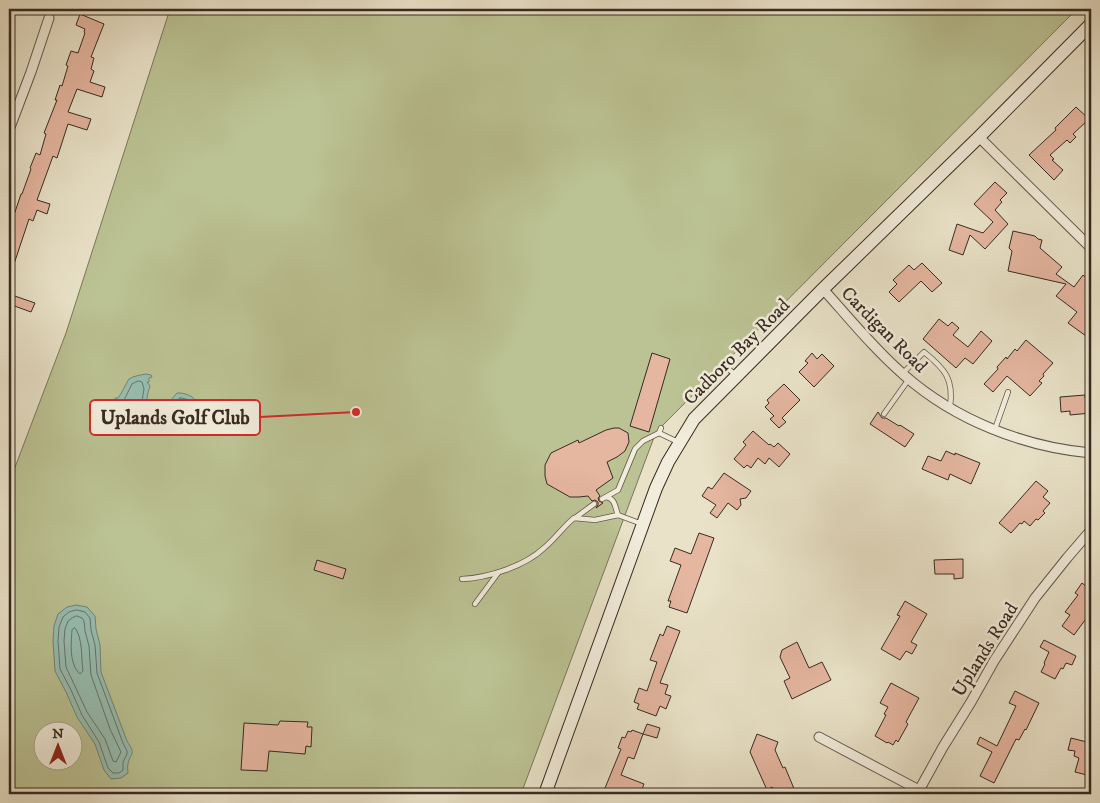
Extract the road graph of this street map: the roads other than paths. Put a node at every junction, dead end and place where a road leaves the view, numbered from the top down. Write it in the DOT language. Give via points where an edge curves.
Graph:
graph roads {
  1 [pos="49,18"];
  2 [pos="1091,24"];
  3 [pos="9,130"];
  4 [pos="979,137"];
  5 [pos="1089,246"];
  6 [pos="823,289"];
  7 [pos="723,365"];
  8 [pos="737,376"];
  9 [pos="905,376"];
  10 [pos="1008,392"];
  11 [pos="950,408"];
  12 [pos="884,414"];
  13 [pos="995,430"];
  14 [pos="679,443"];
  15 [pos="1091,453"];
  16 [pos="594,504"];
  17 [pos="618,515"];
  18 [pos="574,518"];
  19 [pos="643,524"];
  20 [pos="1091,530"];
  21 [pos="498,573"];
  22 [pos="462,579"];
  23 [pos="476,604"];
  24 [pos="819,737"];
  25 [pos="918,792"];
  26 [pos="548,793"];
  1 -- 3 [label="street"];
  2 -- 4 [label="main road, Cadboro Bay Road"];
  4 -- 5 [label="street"];
  4 -- 6 [label="main road, Cadboro Bay Road"];
  6 -- 8 [label="main road, Cadboro Bay Road"];
  6 -- 9 [label="street, Cardigan Road"];
  7 -- 8 [label="lane"];
  8 -- 14 [label="main road, Cadboro Bay Road" via="694,419"];
  9 -- 11 [label="street, Cardigan Road"];
  9 -- 11 [label="lane" via="924,352 939,364 949,382"];
  9 -- 12 [label="lane"];
  10 -- 13 [label="lane"];
  11 -- 13 [label="street, Cardigan Road"];
  13 -- 15 [label="street, Cardigan Road" via="1039,445"];
  14 -- 17 [label="lane" via="660,430 635,449 618,490 603,498 612,500"];
  14 -- 19 [label="main road, Cadboro Bay Road"];
  16 -- 18 [label="lane"];
  17 -- 18 [label="lane" via="595,520"];
  17 -- 19 [label="lane"];
  18 -- 21 [label="lane" via="535,556"];
  19 -- 26 [label="main road, Cadboro Bay Road"];
  20 -- 25 [label="street, Uplands Road" via="1035,598 994,661"];
  21 -- 22 [label="lane"];
  21 -- 23 [label="lane"];
  24 -- 25 [label="street"];
}
